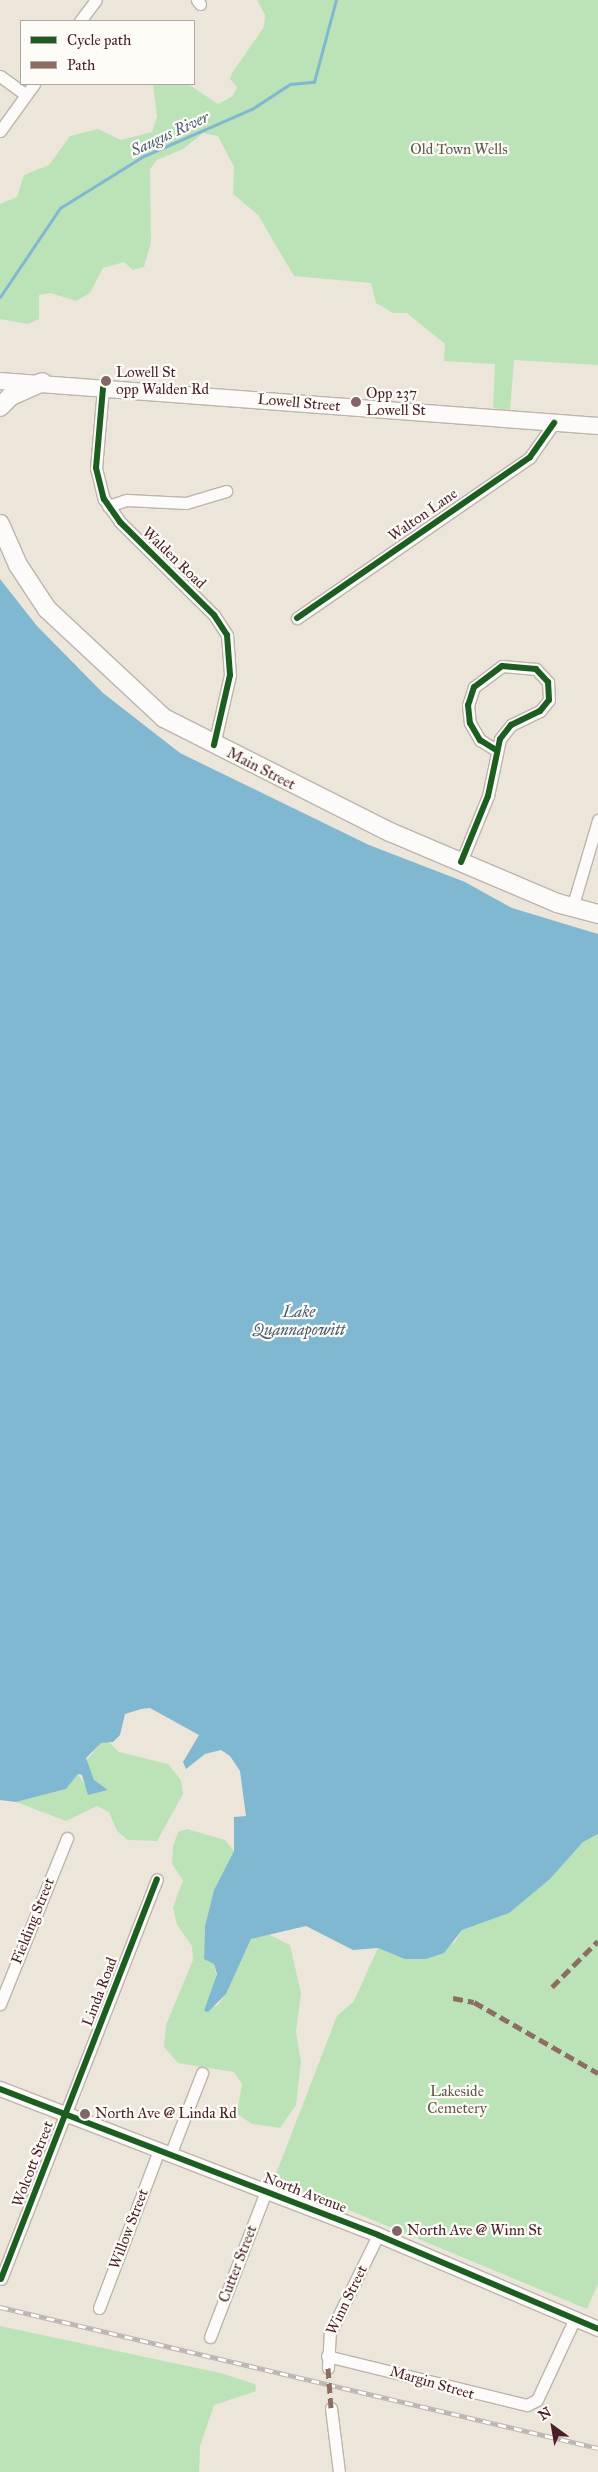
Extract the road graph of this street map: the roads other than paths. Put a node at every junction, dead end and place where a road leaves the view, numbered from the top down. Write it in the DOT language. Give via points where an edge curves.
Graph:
graph roads {
  1 [pos="96,0"];
  2 [pos="81,20"];
  3 [pos="0,76"];
  4 [pos="33,85"];
  5 [pos="26,95"];
  6 [pos="0,131"];
  7 [pos="0,381"];
  8 [pos="42,382"];
  9 [pos="103,388"];
  10 [pos="0,407"];
  11 [pos="554,423"];
  12 [pos="598,426"];
  13 [pos="226,491"];
  14 [pos="108,506"];
  15 [pos="0,524"];
  16 [pos="296,618"];
  17 [pos="214,745"];
  18 [pos="496,750"];
  19 [pos="598,820"];
  20 [pos="460,862"];
  21 [pos="572,908"];
  22 [pos="598,914"];
  23 [pos="67,1838"];
  24 [pos="157,1879"];
  25 [pos="0,2004"];
  26 [pos="202,2073"];
  27 [pos="0,2089"];
  28 [pos="66,2114"];
  29 [pos="164,2152"];
  30 [pos="266,2191"];
  31 [pos="378,2235"];
  32 [pos="1,2279"];
  33 [pos="99,2308"];
  34 [pos="575,2318"];
  35 [pos="598,2329"];
  36 [pos="210,2337"];
  37 [pos="327,2362"];
  38 [pos="331,2408"];
  39 [pos="339,2472"];
  1 -- 2 [label="street"];
  3 -- 5 [label="street"];
  4 -- 5 [label="street"];
  5 -- 6 [label="street"];
  7 -- 8 [label="main road, Lowell Street"];
  8 -- 9 [label="main road, Lowell Street"];
  8 -- 10 [label="main road" via="11,396"];
  9 -- 11 [label="main road, Lowell Street"];
  9 -- 14 [label="street, Walden Road" via="96,468"];
  11 -- 12 [label="main road, Lowell Street"];
  11 -- 16 [label="street, Walton Lane" via="530,457"];
  13 -- 14 [label="street" via="186,503 127,500"];
  14 -- 17 [label="street, Walden Road" via="224,630 230,675"];
  15 -- 17 [label="main road, Main Street" via="25,577 55,617 144,702"];
  17 -- 20 [label="main road, Main Street" via="350,814"];
  18 -- 18 [label="street" via="480,740 472,728 468,710 474,687 502,666 536,669 548,682 549,700 540,711 508,728"];
  18 -- 20 [label="street" via="488,796"];
  19 -- 21 [label="street"];
  20 -- 21 [label="main road, Main Street"];
  21 -- 22 [label="main road, Main Street"];
  23 -- 25 [label="street, Fielding Street"];
  24 -- 28 [label="street, Linda Road"];
  26 -- 29 [label="street, Willow Street"];
  27 -- 28 [label="street, North Avenue"];
  28 -- 29 [label="street, North Avenue"];
  28 -- 32 [label="street, Wolcott Street"];
  29 -- 30 [label="street, North Avenue"];
  29 -- 33 [label="street, Willow Street"];
  30 -- 31 [label="street, North Avenue"];
  30 -- 36 [label="street, Cutter Street"];
  31 -- 34 [label="street, North Avenue"];
  31 -- 37 [label="street, Winn Street" via="330,2333"];
  34 -- 35 [label="street, North Avenue"];
  34 -- 37 [label="street, Margin Street" via="537,2400 524,2405"];
  38 -- 39 [label="street"];
}
